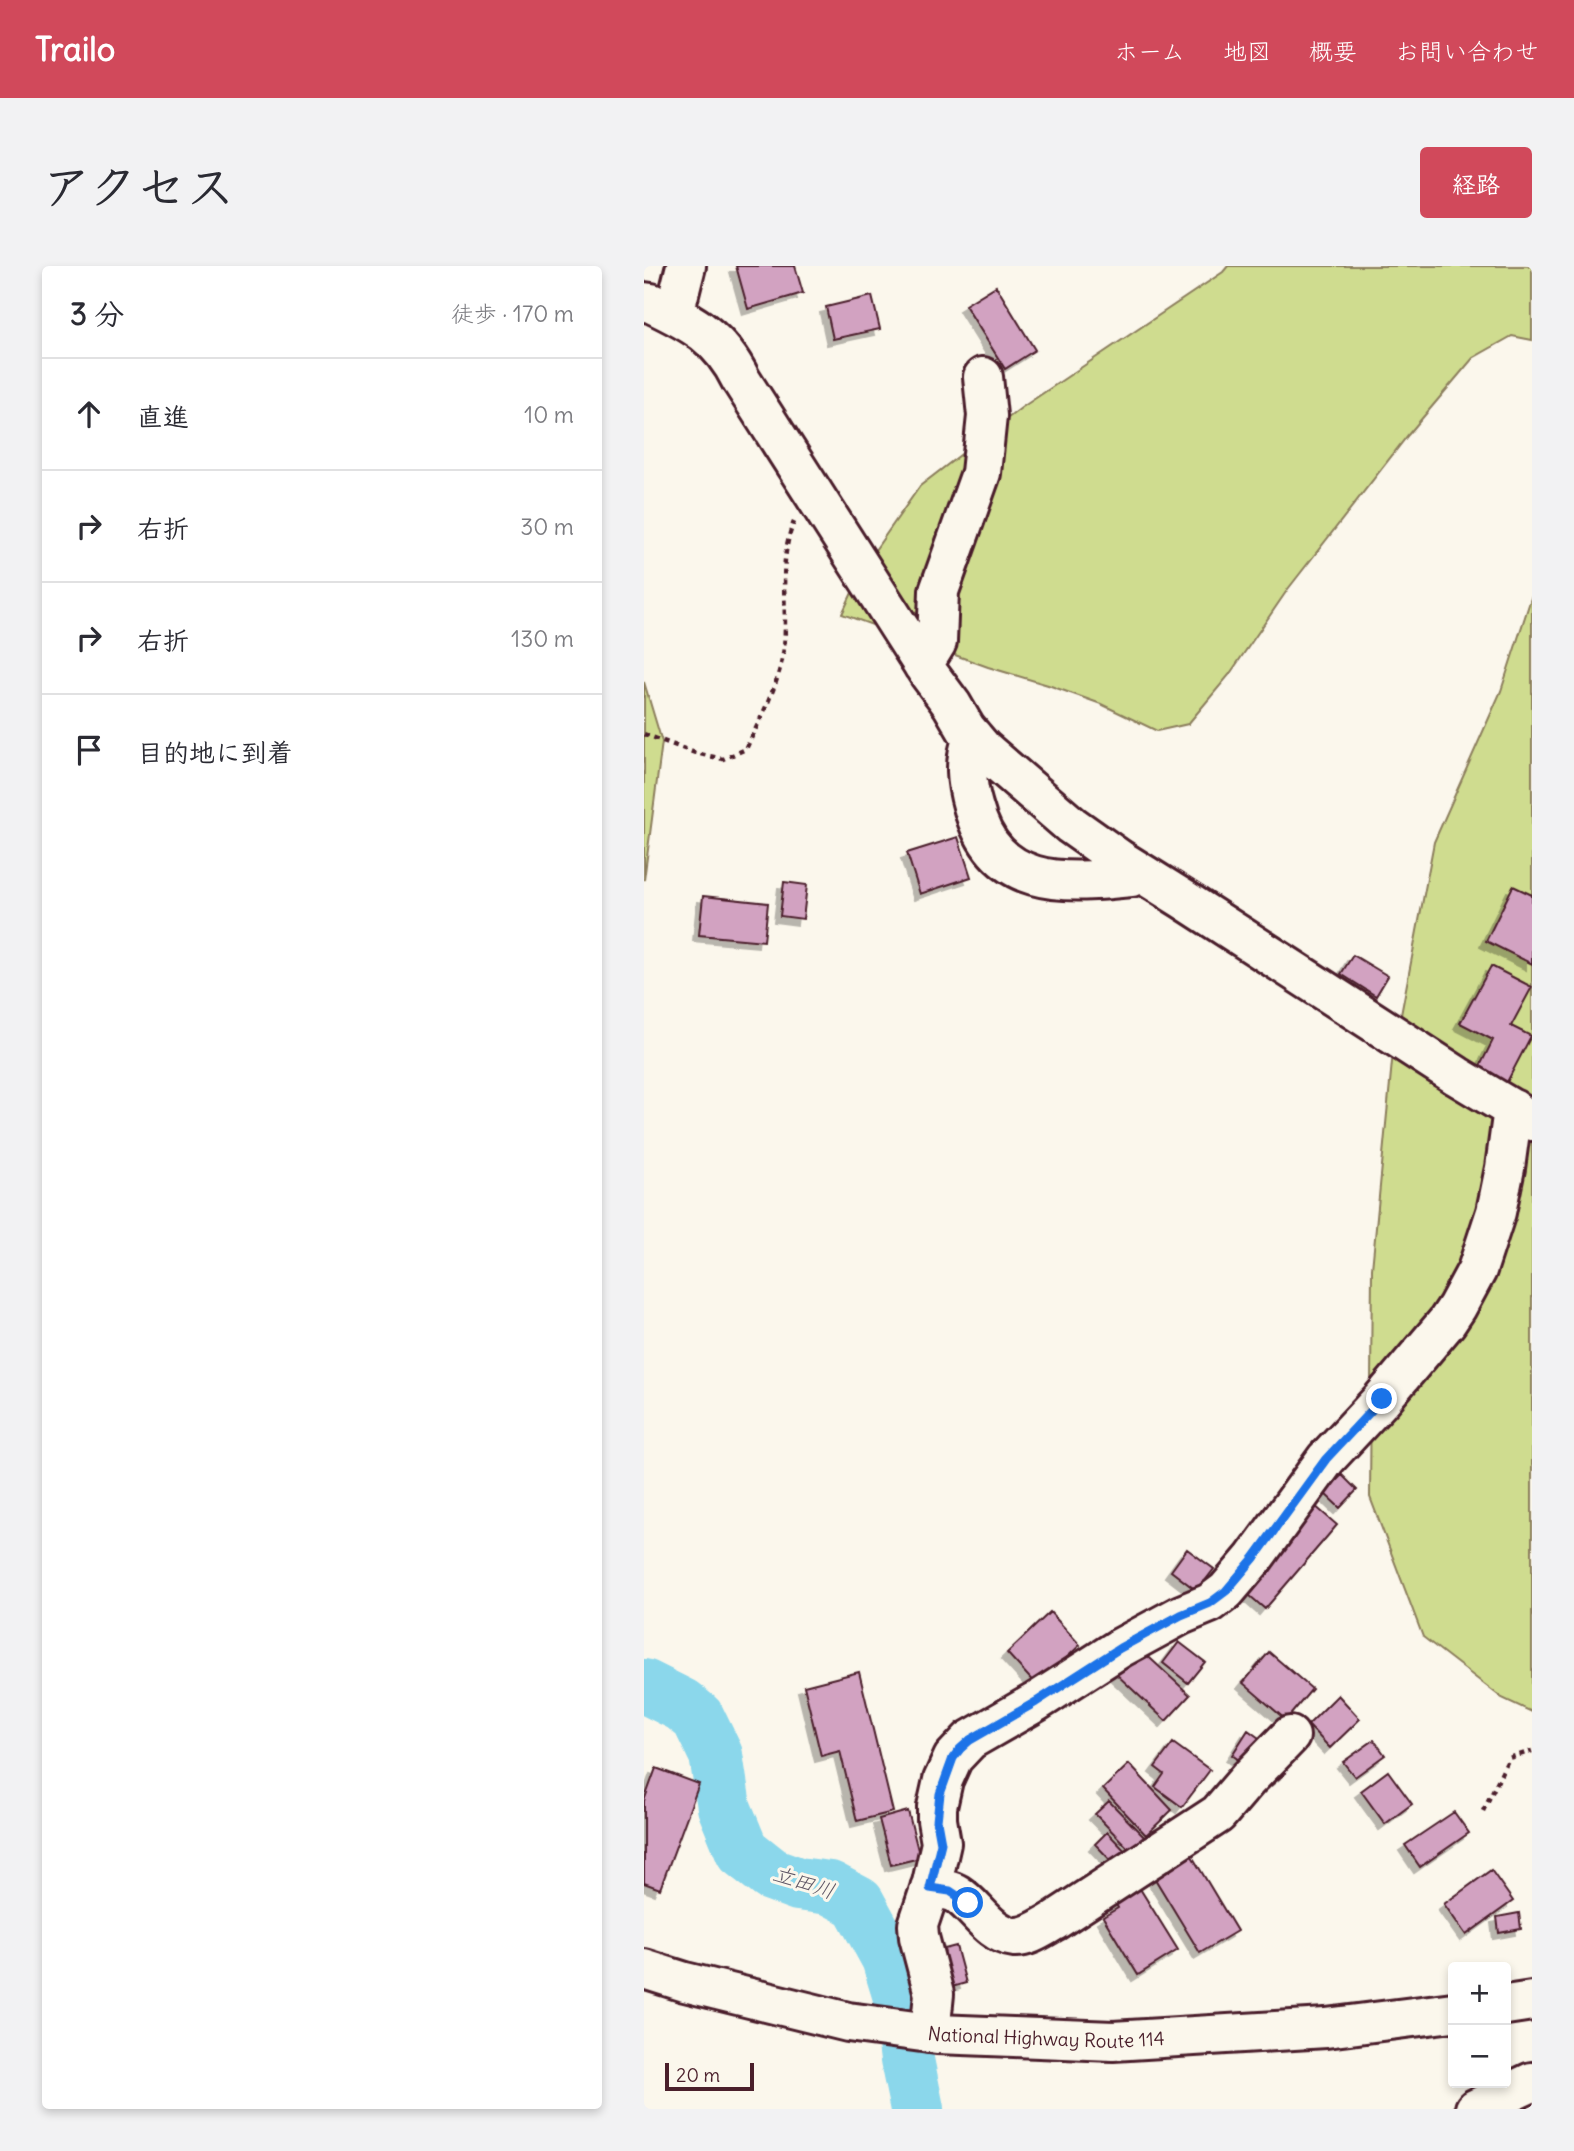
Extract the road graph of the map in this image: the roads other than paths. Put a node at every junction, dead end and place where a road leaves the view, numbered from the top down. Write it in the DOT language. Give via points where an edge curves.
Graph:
graph roads {
  1 [pos="686,266"];
  2 [pos="659,308"];
  3 [pos="983,377"];
  4 [pos="923,665"];
  5 [pos="973,737"];
  6 [pos="1137,870"];
  7 [pos="1522,1115"];
  8 [pos="1290,1736"];
  9 [pos="930,1888"];
  10 [pos="644,1969"];
  11 [pos="1532,2001"];
  12 [pos="1511,2004"];
  13 [pos="1448,2013"];
  14 [pos="930,2033"];
  15 [pos="1532,2082"];
  16 [pos="1475,2109"];
  1 -- 2 [label="main road"];
  2 -- 4 [label="main road" via="700,329 730,358"];
  3 -- 4 [label="main road" via="986,416 981,473 939,591 937,642"];
  4 -- 5 [label="main road"];
  5 -- 6 [label="main road" via="1071,825"];
  5 -- 6 [label="main road" via="967,754 969,792 977,822 999,856 1034,876 1059,881 1131,877"];
  6 -- 7 [label="main road"];
  7 -- 9 [label="main road" via="1477,1269 1447,1322 1326,1459 1226,1591 1120,1648 960,1749 940,1794 937,1821 941,1843"];
  8 -- 9 [label="main road" via="1218,1814 1031,1933 1014,1937 1000,1932 957,1895"];
  9 -- 14 [label="main road" via="918,1925 934,1994"];
  10 -- 14 [label="main road, National Highway Route 114" via="848,2022"];
  11 -- 12 [label="main road"];
  13 -- 14 [label="main road, National Highway Route 114" via="1326,2028 1113,2041"];
  15 -- 16 [label="main road"];
}
